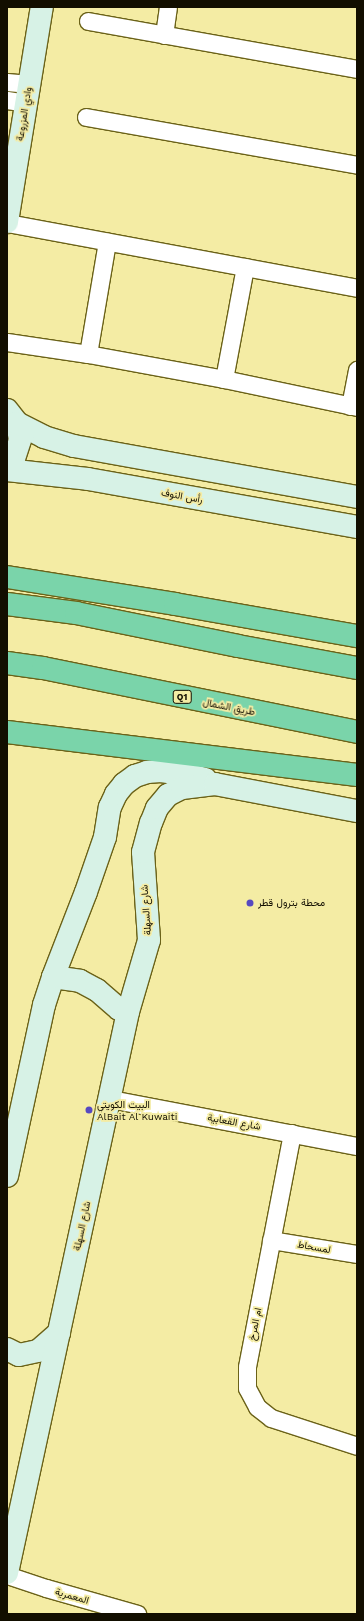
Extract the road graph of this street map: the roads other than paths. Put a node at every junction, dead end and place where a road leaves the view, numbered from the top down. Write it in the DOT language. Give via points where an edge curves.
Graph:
graph roads {
  1 [pos="42,7"];
  2 [pos="168,7"];
  3 [pos="88,21"];
  4 [pos="164,35"];
  5 [pos="357,69"];
  6 [pos="7,82"];
  7 [pos="21,96"];
  8 [pos="86,117"];
  9 [pos="357,165"];
  10 [pos="7,222"];
  11 [pos="107,242"];
  12 [pos="245,267"];
  13 [pos="357,288"];
  14 [pos="7,342"];
  15 [pos="88,354"];
  16 [pos="357,370"];
  17 [pos="224,380"];
  18 [pos="353,407"];
  19 [pos="12,416"];
  20 [pos="7,465"];
  21 [pos="7,470"];
  22 [pos="357,497"];
  23 [pos="357,527"];
  24 [pos="7,577"];
  25 [pos="7,604"];
  26 [pos="357,636"];
  27 [pos="7,663"];
  28 [pos="357,668"];
  29 [pos="7,732"];
  30 [pos="357,732"];
  31 [pos="357,775"];
  32 [pos="215,784"];
  33 [pos="357,811"];
  34 [pos="53,977"];
  35 [pos="128,1012"];
  36 [pos="110,1099"];
  37 [pos="292,1133"];
  38 [pos="357,1146"];
  39 [pos="7,1176"];
  40 [pos="271,1240"];
  41 [pos="357,1254"];
  42 [pos="59,1334"];
  43 [pos="7,1349"];
  44 [pos="357,1446"];
  45 [pos="7,1574"];
  46 [pos="137,1614"];
  1 -- 7 [label="street, وادي المزروعة"];
  2 -- 4 [label="street"];
  3 -- 4 [label="street"];
  4 -- 5 [label="street"];
  6 -- 7 [label="street"];
  7 -- 10 [label="street, وادي المزروعة"];
  8 -- 9 [label="street"];
  10 -- 11 [label="street"];
  11 -- 12 [label="street"];
  11 -- 15 [label="street"];
  12 -- 13 [label="street"];
  12 -- 17 [label="street"];
  14 -- 15 [label="street"];
  15 -- 17 [label="street"];
  16 -- 18 [label="street"];
  17 -- 18 [label="street"];
  19 -- 20 [label="street" via="20,440 14,458"];
  19 -- 22 [label="street" via="44,437 74,446"];
  21 -- 23 [label="street, رأس النوف" via="88,479"];
  24 -- 26 [label="highway"];
  25 -- 28 [label="highway" via="76,613"];
  27 -- 30 [label="highway, طريق الشمال / Q1" via="43,668"];
  29 -- 31 [label="highway"];
  32 -- 33 [label="street"];
  32 -- 34 [label="street" via="190,775 161,771 135,776 124,784 110,806 105,837"];
  32 -- 35 [label="street, شارع السهلة" via="182,788 168,795 157,808 151,823 143,852 149,940"];
  34 -- 35 [label="street" via="80,981 97,990 119,1009"];
  34 -- 39 [label="street" via="44,1006"];
  35 -- 36 [label="street, شارع السهلة"];
  36 -- 37 [label="street, شارع القعابية"];
  36 -- 42 [label="street, شارع السهلة"];
  37 -- 38 [label="street, شارع القعابية"];
  37 -- 40 [label="street, ام المرخ"];
  40 -- 41 [label="street, لمسحاط"];
  40 -- 44 [label="street, ام المرخ" via="247,1368 246,1378 251,1398 270,1418"];
  42 -- 43 [label="street" via="38,1352 18,1354"];
  42 -- 45 [label="street, شارع السهلة"];
  45 -- 46 [label="street, المعمرية"];
}
